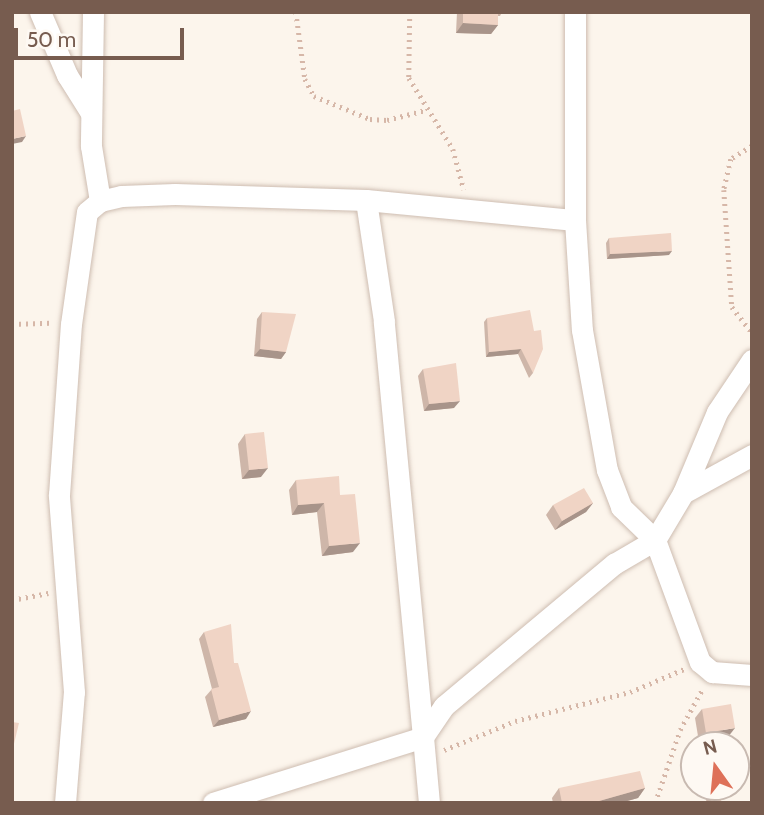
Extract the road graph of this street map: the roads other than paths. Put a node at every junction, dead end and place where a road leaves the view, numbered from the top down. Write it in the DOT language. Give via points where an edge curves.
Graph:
graph roads {
  1 [pos="40,12"];
  2 [pos="93,12"];
  3 [pos="575,12"];
  4 [pos="91,113"];
  5 [pos="366,200"];
  6 [pos="100,201"];
  7 [pos="575,220"];
  8 [pos="752,360"];
  9 [pos="752,455"];
  10 [pos="683,493"];
  11 [pos="655,540"];
  12 [pos="752,675"];
  13 [pos="423,737"];
  14 [pos="65,803"];
  15 [pos="213,803"];
  16 [pos="429,803"];
  1 -- 4 [label="street" via="67,75"];
  2 -- 4 [label="street"];
  3 -- 7 [label="street"];
  4 -- 6 [label="street"];
  5 -- 6 [label="street" via="175,194"];
  5 -- 7 [label="street"];
  5 -- 13 [label="street" via="384,321"];
  6 -- 14 [label="street" via="87,212 71,324 59,495 74,692"];
  7 -- 11 [label="street" via="582,330 607,470 621,507"];
  8 -- 10 [label="street" via="717,412"];
  9 -- 10 [label="street"];
  10 -- 11 [label="street"];
  11 -- 12 [label="street" via="706,667"];
  11 -- 13 [label="street" via="614,564 527,634 444,706"];
  13 -- 15 [label="street"];
  13 -- 16 [label="street"];
}
